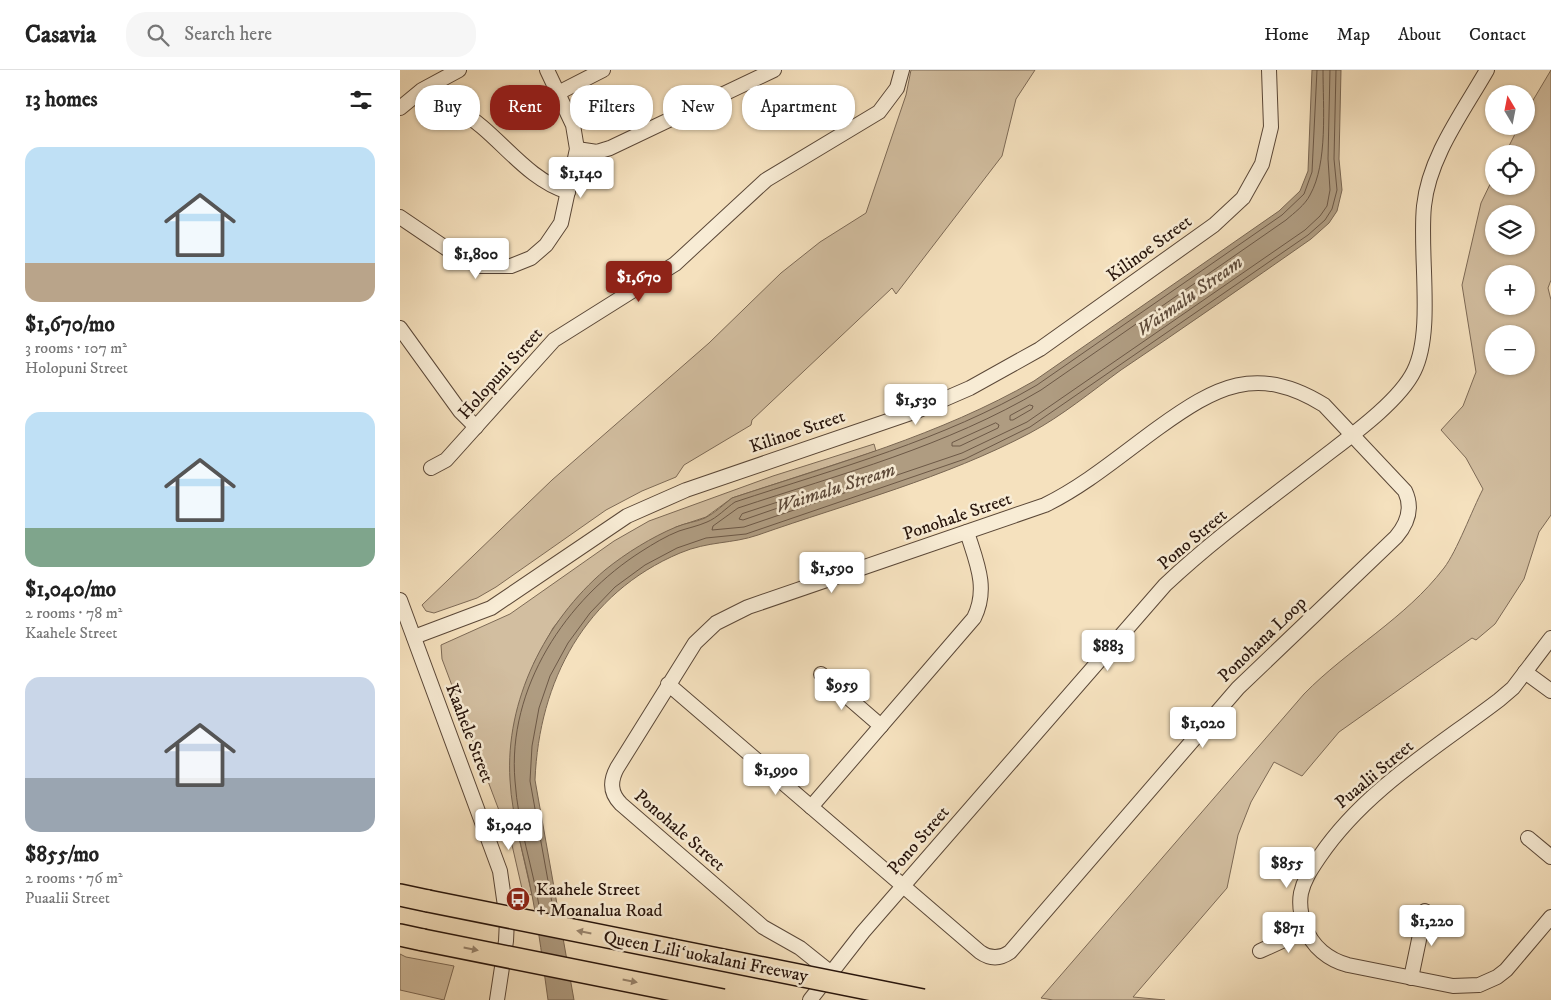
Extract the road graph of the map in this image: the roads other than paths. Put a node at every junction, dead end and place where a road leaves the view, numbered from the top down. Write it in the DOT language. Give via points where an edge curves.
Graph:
graph roads {
  1 [pos="459,70"];
  2 [pos="547,70"];
  3 [pos="603,70"];
  4 [pos="774,70"];
  5 [pos="902,70"];
  6 [pos="1269,70"];
  7 [pos="1487,70"];
  8 [pos="554,85"];
  9 [pos="560,92"];
  10 [pos="560,97"];
  11 [pos="400,108"];
  12 [pos="480,125"];
  13 [pos="577,149"];
  14 [pos="568,192"];
  15 [pos="400,217"];
  16 [pos="400,328"];
  17 [pos="476,427"];
  18 [pos="1353,434"];
  19 [pos="431,468"];
  20 [pos="967,532"];
  21 [pos="400,600"];
  22 [pos="414,637"];
  23 [pos="1551,638"];
  24 [pos="1525,672"];
  25 [pos="821,674"];
  26 [pos="668,684"];
  27 [pos="1551,691"];
  28 [pos="881,726"];
  29 [pos="811,806"];
  30 [pos="1528,838"];
  31 [pos="1551,857"];
  32 [pos="903,886"];
  33 [pos="400,895"];
  34 [pos="1425,911"];
  35 [pos="1551,917"];
  36 [pos="1306,930"];
  37 [pos="400,935"];
  38 [pos="1260,951"];
  39 [pos="830,972"];
  40 [pos="1411,978"];
  41 [pos="499,998"];
  42 [pos="723,1000"];
  43 [pos="810,1000"];
  44 [pos="923,1000"];
  1 -- 11 [label="street" via="422,90"];
  2 -- 8 [label="street"];
  3 -- 9 [label="street"];
  4 -- 13 [label="street" via="610,148 598,152"];
  5 -- 17 [label="street, Holopuni Street" via="898,88 879,112 766,180 675,264 554,340"];
  6 -- 22 [label="street, Kilinoe Street" via="1269,140 1256,176 1239,202 1214,225 1026,358 926,407 648,505 592,538 491,608"];
  7 -- 18 [label="street, Pono Street" via="1441,150 1429,183 1423,221 1423,340 1418,362 1401,390"];
  10 -- 13 [label="street" via="576,132"];
  12 -- 14 [label="street" via="525,167"];
  13 -- 14 [label="street"];
  14 -- 15 [label="street" via="561,223 553,238 531,258 511,266 489,267 471,263"];
  16 -- 17 [label="street"];
  17 -- 19 [label="street, Holopuni Street" via="446,460"];
  18 -- 20 [label="street, Ponohale Street" via="1324,405 1298,391 1269,383 1226,387 1187,407 1058,499"];
  18 -- 32 [label="street, Pono Street" via="1165,585"];
  18 -- 32 [label="street, Ponohana Loop" via="1405,491 1409,510 1403,529 1238,688 1010,952 995,958 982,954"];
  20 -- 26 [label="street, Ponohale Street" via="724,618 695,642"];
  20 -- 28 [label="street" via="982,580 977,611"];
  21 -- 22 [label="street, Kaahele Street"];
  22 -- 41 [label="street, Kaahele Street" via="500,871 507,920"];
  23 -- 24 [label="street, Puaalii Street"];
  24 -- 27 [label="street"];
  24 -- 36 [label="street, Puaalii Street" via="1499,700 1375,794 1344,824 1303,886 1301,910"];
  25 -- 28 [label="street"];
  26 -- 29 [label="street, Ponohana Loop"];
  26 -- 39 [label="street, Ponohale Street" via="615,773 612,783 615,796 763,927 800,948"];
  28 -- 29 [label="street"];
  29 -- 32 [label="street, Ponohana Loop"];
  30 -- 31 [label="street"];
  32 -- 39 [label="street, Pono Street"];
  44 -- 33 [label="highway, Queen Liliʻuokalani Freeway, one-way, bridge"];
  34 -- 40 [label="street"];
  35 -- 40 [label="street, Puaalii Street" via="1514,962 1488,982 1467,987"];
  36 -- 38 [label="street"];
  36 -- 40 [label="street, Puaalii Street" via="1320,950 1340,963"];
  37 -- 42 [label="highway, one-way, bridge"];
  39 -- 43 [label="street, Pono Street"];
}
